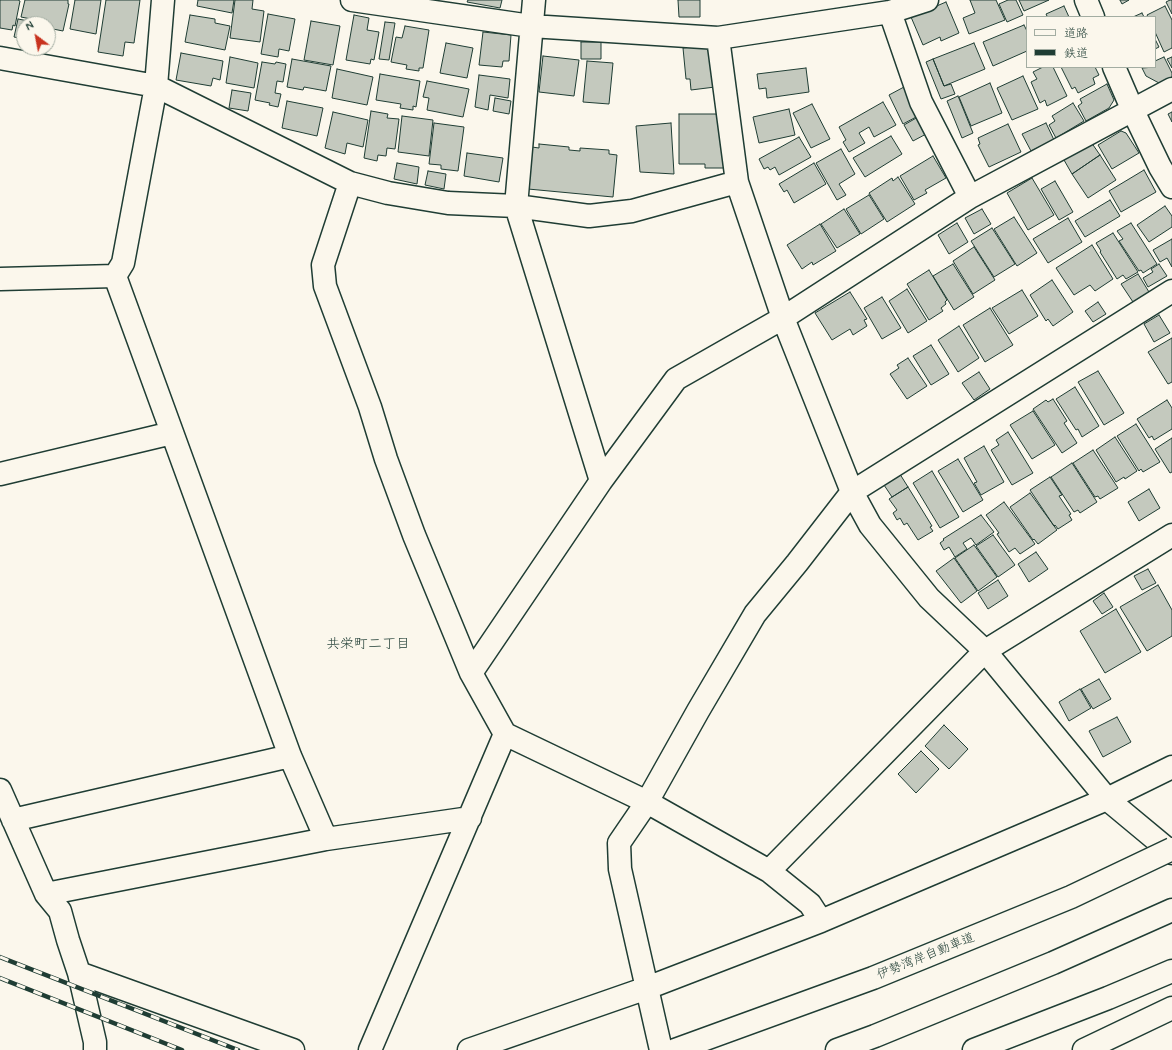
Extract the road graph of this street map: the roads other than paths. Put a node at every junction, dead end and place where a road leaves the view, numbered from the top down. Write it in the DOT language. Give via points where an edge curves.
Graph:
graph roads {
  1 [pos="163,0"];
  2 [pos="352,0"];
  3 [pos="534,0"];
  4 [pos="927,0"];
  5 [pos="1086,0"];
  6 [pos="890,12"];
  7 [pos="1093,16"];
  8 [pos="531,26"];
  9 [pos="718,38"];
  10 [pos="0,58"];
  11 [pos="1114,68"];
  12 [pos="156,86"];
  13 [pos="1172,90"];
  14 [pos="1133,111"];
  15 [pos="1166,163"];
  16 [pos="737,182"];
  17 [pos="350,183"];
  18 [pos="1172,188"];
  19 [pos="970,197"];
  20 [pos="516,206"];
  21 [pos="115,276"];
  22 [pos="0,280"];
  23 [pos="1172,291"];
  24 [pos="784,318"];
  25 [pos="172,433"];
  26 [pos="0,474"];
  27 [pos="601,482"];
  28 [pos="852,492"];
  29 [pos="1172,535"];
  30 [pos="985,651"];
  31 [pos="471,673"];
  32 [pos="505,734"];
  33 [pos="290,756"];
  34 [pos="1172,767"];
  35 [pos="0,790"];
  36 [pos="1107,799"];
  37 [pos="647,802"];
  38 [pos="470,818"];
  39 [pos="13,820"];
  40 [pos="326,839"];
  41 [pos="1172,850"];
  42 [pos="1172,853"];
  43 [pos="769,871"];
  44 [pos="46,894"];
  45 [pos="1172,910"];
  46 [pos="821,921"];
  47 [pos="1172,971"];
  48 [pos="79,973"];
  49 [pos="647,988"];
  50 [pos="1172,1008"];
  51 [pos="95,1050"];
  52 [pos="293,1050"];
  53 [pos="370,1050"];
  54 [pos="469,1050"];
  55 [pos="661,1050"];
  56 [pos="675,1050"];
  57 [pos="837,1050"];
  58 [pos="974,1050"];
  59 [pos="1084,1050"];
  1 -- 12 [label="main road"];
  2 -- 8 [label="main road"];
  3 -- 8 [label="main road"];
  4 -- 6 [label="main road"];
  5 -- 7 [label="main road"];
  6 -- 9 [label="main road"];
  6 -- 19 [label="main road" via="920,102"];
  8 -- 9 [label="main road"];
  8 -- 20 [label="main road"];
  9 -- 16 [label="main road"];
  10 -- 12 [label="main road"];
  11 -- 14 [label="main road"];
  12 -- 17 [label="main road"];
  12 -- 21 [label="main road" via="123,263"];
  13 -- 14 [label="main road"];
  14 -- 15 [label="main road"];
  14 -- 19 [label="main road"];
  15 -- 18 [label="main road"];
  16 -- 20 [label="main road" via="632,211 589,216"];
  16 -- 24 [label="main road"];
  17 -- 20 [label="main road" via="388,193 448,203"];
  17 -- 31 [label="main road" via="323,265 325,286 406,514"];
  19 -- 24 [label="main road"];
  20 -- 27 [label="main road"];
  21 -- 22 [label="main road"];
  21 -- 25 [label="main road"];
  23 -- 28 [label="main road"];
  24 -- 27 [label="main road" via="676,379"];
  24 -- 28 [label="main road"];
  25 -- 26 [label="main road"];
  25 -- 33 [label="main road"];
  27 -- 31 [label="main road"];
  28 -- 30 [label="main road" via="870,525 929,598"];
  28 -- 37 [label="main road" via="755,614"];
  29 -- 30 [label="main road"];
  30 -- 36 [label="main road"];
  30 -- 43 [label="main road"];
  31 -- 32 [label="main road"];
  32 -- 37 [label="main road"];
  32 -- 38 [label="main road"];
  33 -- 39 [label="main road"];
  33 -- 40 [label="main road"];
  34 -- 36 [label="main road"];
  35 -- 39 [label="main road"];
  36 -- 42 [label="main road"];
  36 -- 46 [label="main road"];
  37 -- 43 [label="main road"];
  37 -- 49 [label="main road" via="619,843 620,869"];
  38 -- 40 [label="main road"];
  38 -- 53 [label="main road"];
  39 -- 44 [label="main road"];
  40 -- 44 [label="main road"];
  41 -- 56 [label="main road, 伊勢湾岸自動車道, bridge" via="1071,897 873,978"];
  43 -- 46 [label="main road" via="810,904"];
  44 -- 48 [label="main road" via="60,911"];
  45 -- 57 [label="main road" via="1053,963"];
  46 -- 49 [label="main road"];
  47 -- 58 [label="main road"];
  48 -- 51 [label="main road"];
  48 -- 52 [label="main road"];
  49 -- 54 [label="main road"];
  49 -- 55 [label="main road"];
  50 -- 59 [label="main road"];
}
